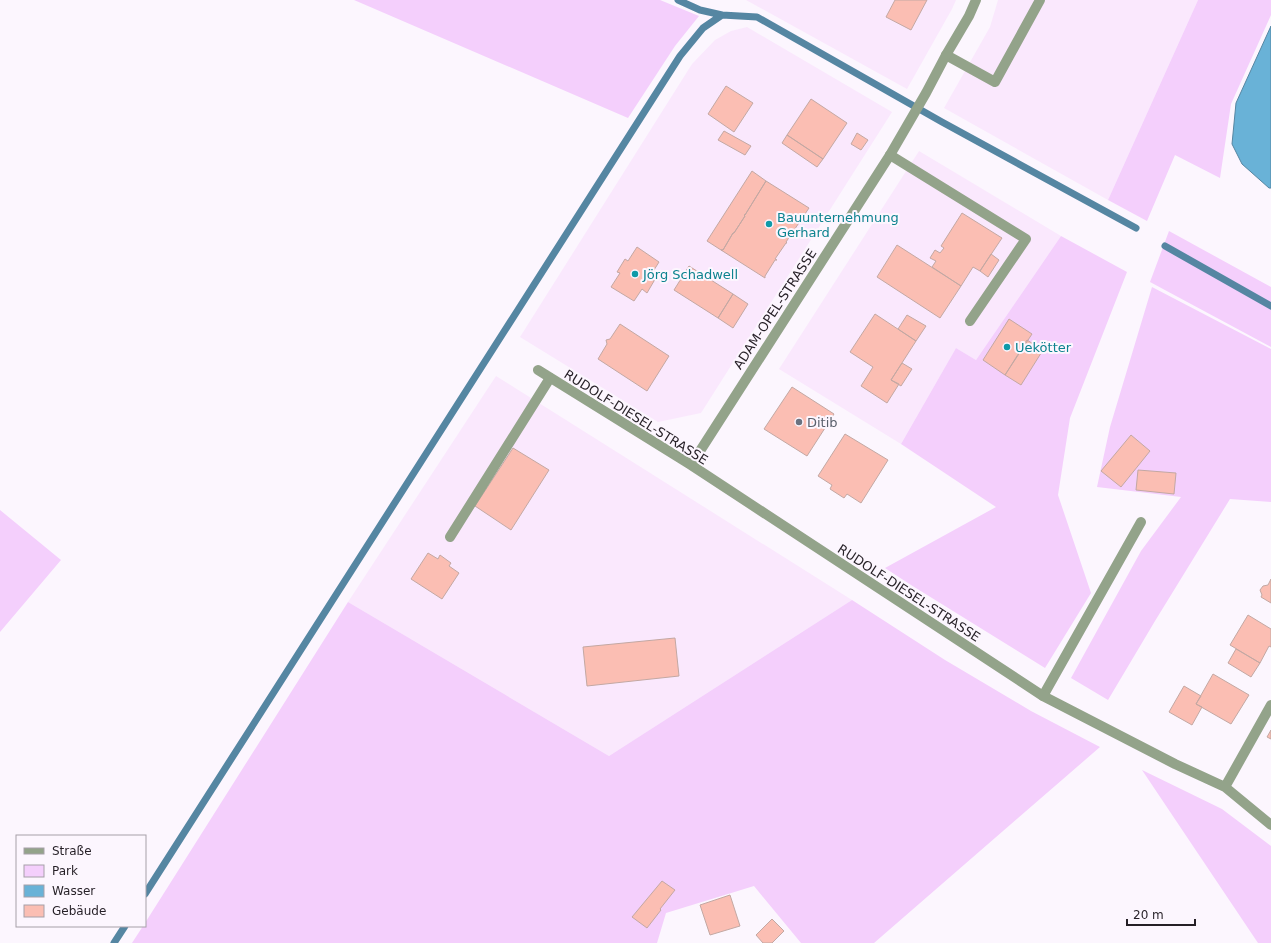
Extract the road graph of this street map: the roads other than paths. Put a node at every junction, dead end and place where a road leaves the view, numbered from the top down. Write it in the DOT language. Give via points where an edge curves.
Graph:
graph roads {
  1 [pos="976,0"];
  2 [pos="1040,0"];
  3 [pos="946,55"];
  4 [pos="890,155"];
  5 [pos="970,321"];
  6 [pos="538,370"];
  7 [pos="550,378"];
  8 [pos="690,465"];
  9 [pos="1142,522"];
  10 [pos="450,537"];
  11 [pos="1043,696"];
  12 [pos="1271,705"];
  13 [pos="1225,787"];
  14 [pos="1271,825"];
  1 -- 3 [label="street, ADAM-OPEL-STRASSE" via="970,16"];
  2 -- 3 [label="street" via="995,82"];
  3 -- 4 [label="street, ADAM-OPEL-STRASSE"];
  4 -- 5 [label="street" via="1026,239"];
  4 -- 8 [label="street, ADAM-OPEL-STRASSE"];
  6 -- 7 [label="street, RUDOLF-DIESEL-STRASSE"];
  7 -- 8 [label="street, RUDOLF-DIESEL-STRASSE"];
  7 -- 10 [label="street"];
  8 -- 11 [label="street, RUDOLF-DIESEL-STRASSE"];
  9 -- 11 [label="street"];
  11 -- 13 [label="street, RUDOLF-DIESEL-STRASSE"];
  12 -- 13 [label="street"];
  13 -- 14 [label="street, RUDOLF-DIESEL-STRASSE"];
}
